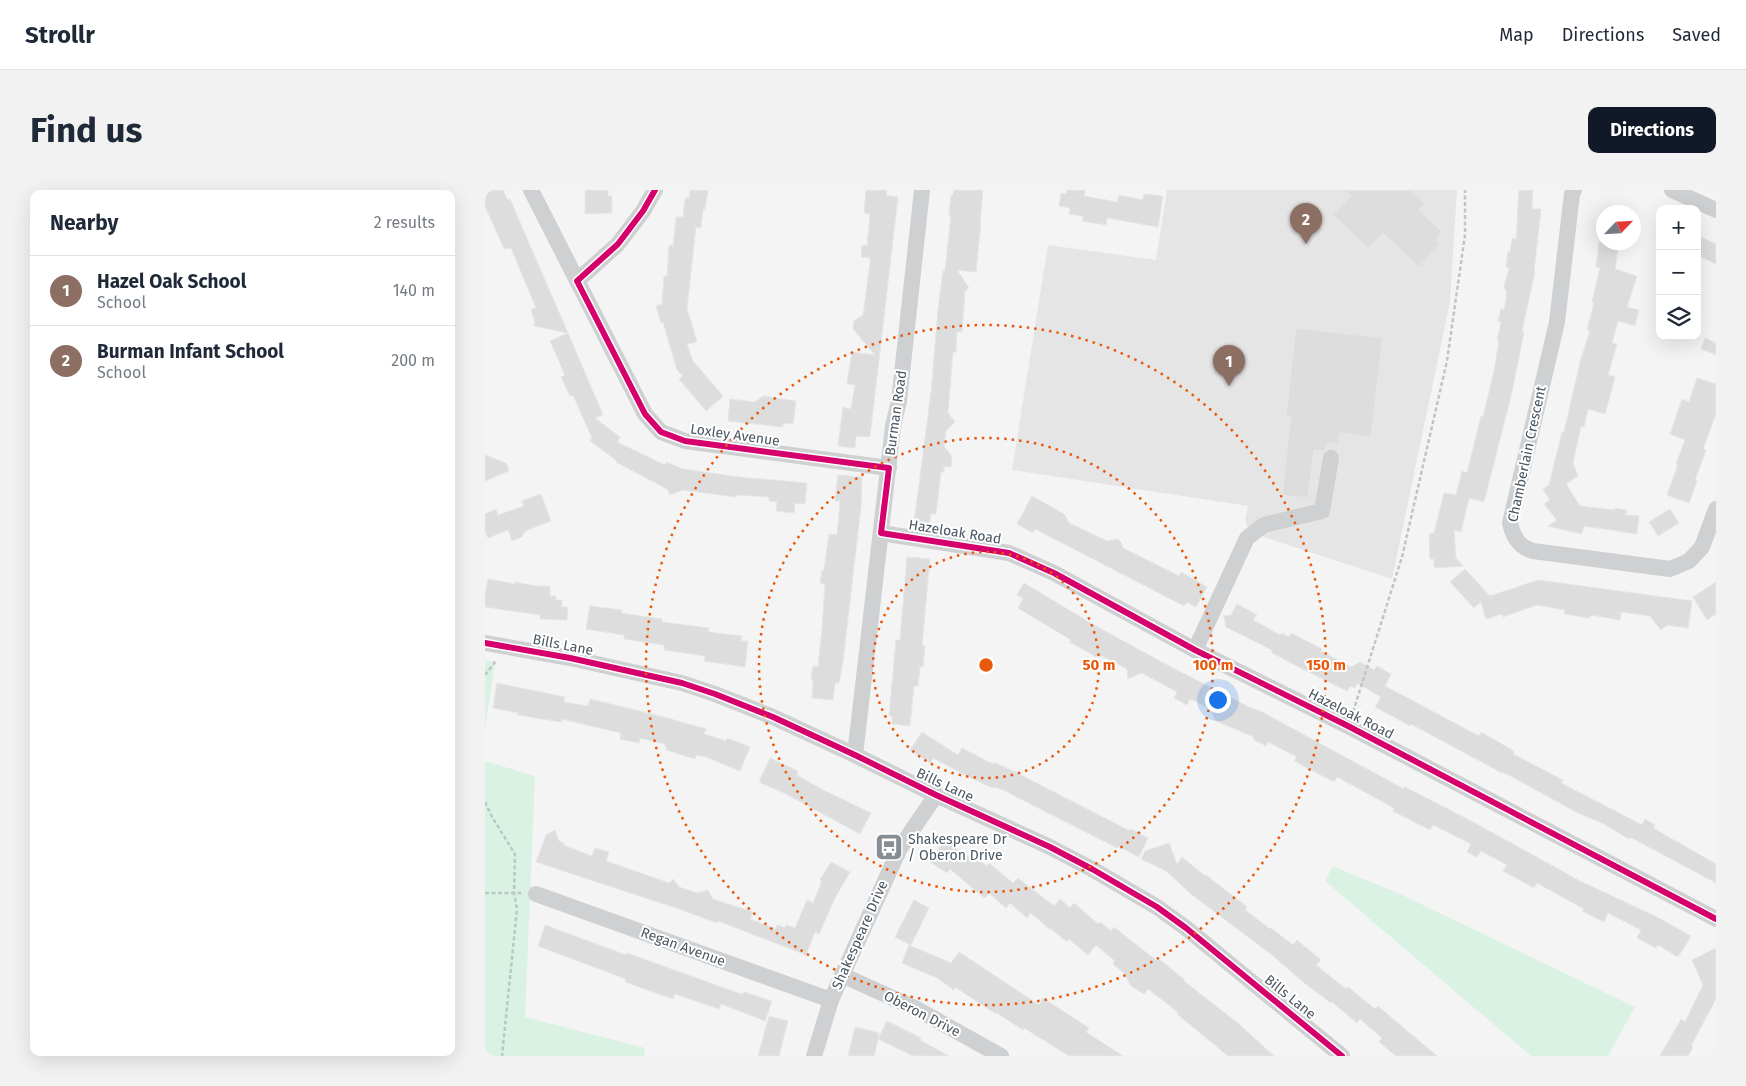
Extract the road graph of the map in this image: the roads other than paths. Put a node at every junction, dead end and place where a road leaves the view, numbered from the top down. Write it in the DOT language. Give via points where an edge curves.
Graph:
graph roads {
  1 [pos="531,190"];
  2 [pos="655,190"];
  3 [pos="922,190"];
  4 [pos="1574,190"];
  5 [pos="1672,190"];
  6 [pos="1716,210"];
  7 [pos="577,281"];
  8 [pos="1331,458"];
  9 [pos="889,468"];
  10 [pos="1716,508"];
  11 [pos="881,533"];
  12 [pos="485,643"];
  13 [pos="1195,650"];
  14 [pos="855,755"];
  15 [pos="935,795"];
  16 [pos="535,894"];
  17 [pos="1716,919"];
  18 [pos="842,975"];
  19 [pos="831,1000"];
  20 [pos="814,1056"];
  21 [pos="1001,1056"];
  22 [pos="1342,1056"];
  1 -- 7 [label="street, Loxley Avenue"];
  2 -- 7 [label="street" via="618,244"];
  3 -- 9 [label="street, Burman Road"];
  4 -- 10 [label="street, Chamberlain Crescent" via="1557,322 1510,523 1515,539 1527,550 1671,569 1689,561 1702,547"];
  5 -- 6 [label="street"];
  7 -- 9 [label="street, Loxley Avenue" via="645,414 661,432 685,442"];
  8 -- 13 [label="street" via="1322,511 1264,525 1247,538"];
  9 -- 11 [label="street, Burman Road"];
  11 -- 13 [label="street, Hazeloak Road" via="1009,553 1054,573"];
  11 -- 14 [label="street, Burman Road"];
  12 -- 14 [label="street, Bills Lane" via="681,683 773,717"];
  13 -- 17 [label="street, Hazeloak Road" via="1348,726"];
  14 -- 15 [label="street, Bills Lane"];
  15 -- 18 [label="street, Shakespeare Drive" via="900,848"];
  15 -- 22 [label="street, Bills Lane" via="1050,847 1157,907"];
  16 -- 19 [label="street, Regan Avenue"];
  18 -- 19 [label="street, Shakespeare Drive"];
  18 -- 21 [label="street, Oberon Drive" via="915,1008"];
  19 -- 20 [label="street, Shakespeare Drive"];
}
